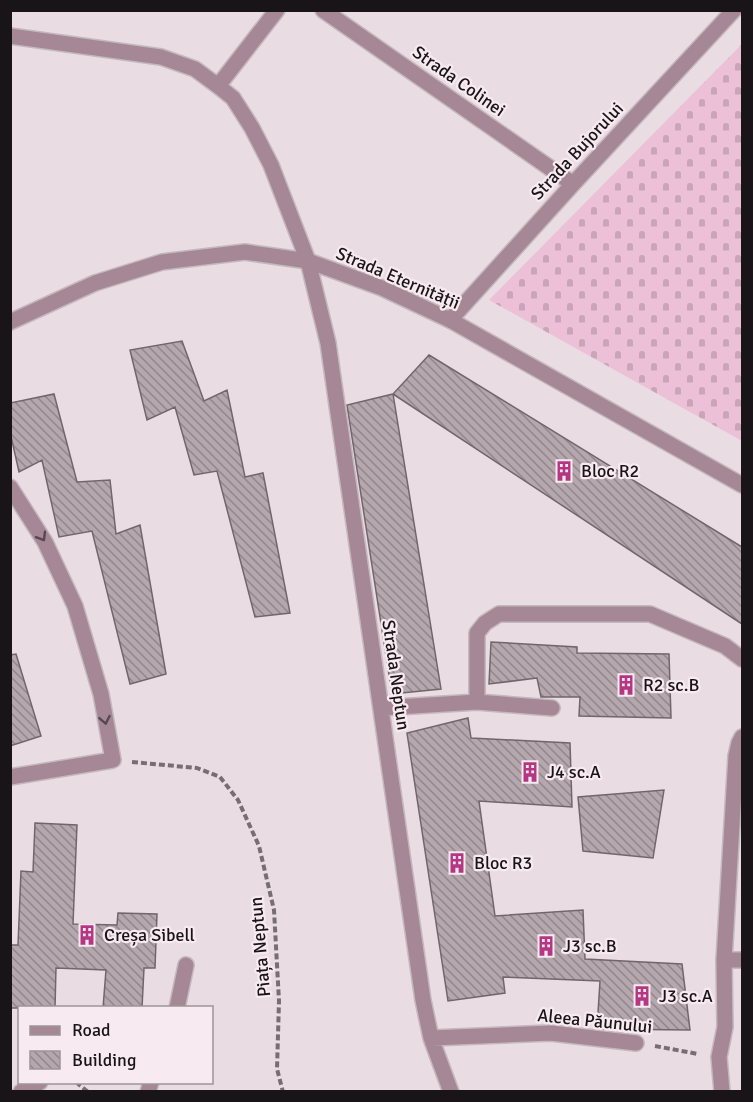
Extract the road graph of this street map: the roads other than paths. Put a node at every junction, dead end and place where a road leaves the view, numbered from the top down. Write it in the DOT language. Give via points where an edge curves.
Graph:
graph roads {
  1 [pos="277,10"];
  2 [pos="323,10"];
  3 [pos="735,10"];
  4 [pos="10,36"];
  5 [pos="218,86"];
  6 [pos="573,184"];
  7 [pos="308,261"];
  8 [pos="450,320"];
  9 [pos="10,322"];
  10 [pos="742,485"];
  11 [pos="10,487"];
  12 [pos="742,660"];
  13 [pos="477,702"];
  14 [pos="381,708"];
  15 [pos="552,708"];
  16 [pos="742,737"];
  17 [pos="10,777"];
  18 [pos="723,960"];
  19 [pos="742,960"];
  20 [pos="186,965"];
  21 [pos="177,1006"];
  22 [pos="431,1038"];
  23 [pos="636,1043"];
  24 [pos="38,1084"];
  25 [pos="21,1092"];
  26 [pos="451,1092"];
  27 [pos="722,1092"];
  1 -- 5 [label="street"];
  2 -- 6 [label="street, Strada Colinei"];
  3 -- 6 [label="street, Strada Bujorului"];
  4 -- 5 [label="street, Strada Neptun" via="161,57 195,69"];
  5 -- 7 [label="street, Strada Neptun" via="233,98 272,165"];
  6 -- 8 [label="street, Strada Bujorului"];
  7 -- 8 [label="street, Strada Eternității" via="382,288"];
  7 -- 9 [label="street, Strada Eternității" via="245,252 162,262 95,283"];
  7 -- 14 [label="street, Strada Neptun" via="328,343"];
  8 -- 10 [label="street, Strada Eternității"];
  11 -- 17 [label="street, one-way" via="45,542 75,606 100,694 113,760"];
  12 -- 13 [label="street" via="725,646 650,614 499,614 485,622 477,633"];
  13 -- 14 [label="street"];
  13 -- 15 [label="street"];
  14 -- 22 [label="street, Strada Neptun"];
  16 -- 18 [label="street" via="736,756"];
  18 -- 19 [label="street"];
  18 -- 27 [label="street" via="725,1027 719,1057"];
  20 -- 21 [label="street"];
  22 -- 23 [label="street, Aleea Păunului" via="551,1033"];
  22 -- 26 [label="street, Strada Neptun"];
  24 -- 25 [label="street"];
}
